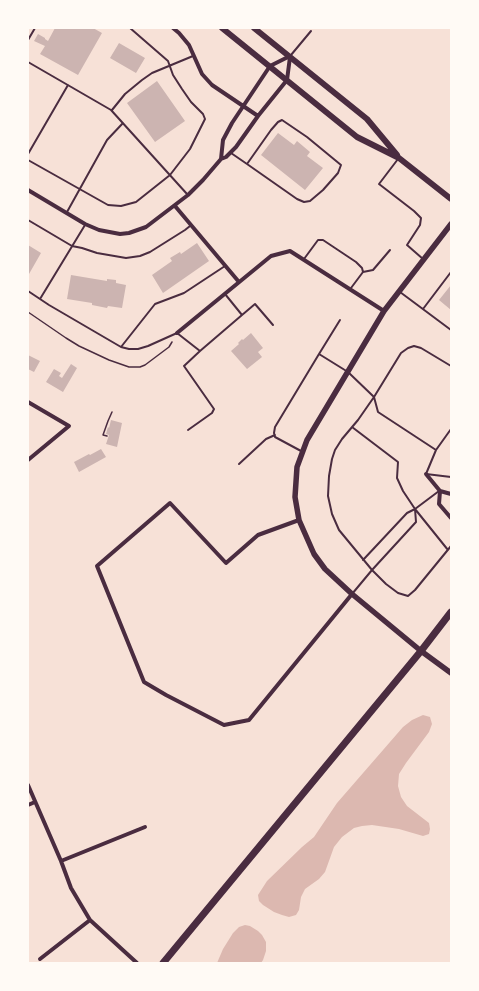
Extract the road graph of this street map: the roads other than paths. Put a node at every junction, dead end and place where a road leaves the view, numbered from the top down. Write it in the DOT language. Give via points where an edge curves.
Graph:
graph roads {
  1 [pos="35,28"];
  2 [pos="130,28"];
  3 [pos="173,28"];
  4 [pos="222,28"];
  5 [pos="254,28"];
  6 [pos="311,31"];
  7 [pos="28,40"];
  8 [pos="194,56"];
  9 [pos="290,56"];
  10 [pos="28,62"];
  11 [pos="170,65"];
  12 [pos="270,66"];
  13 [pos="286,80"];
  14 [pos="68,85"];
  15 [pos="244,106"];
  16 [pos="112,110"];
  17 [pos="258,116"];
  18 [pos="123,123"];
  19 [pos="230,153"];
  20 [pos="28,154"];
  21 [pos="399,158"];
  22 [pos="221,159"];
  23 [pos="28,160"];
  24 [pos="247,164"];
  25 [pos="170,175"];
  26 [pos="80,189"];
  27 [pos="28,190"];
  28 [pos="188,195"];
  29 [pos="451,199"];
  30 [pos="175,206"];
  31 [pos="67,212"];
  32 [pos="28,220"];
  33 [pos="85,224"];
  34 [pos="451,224"];
  35 [pos="191,225"];
  36 [pos="72,246"];
  37 [pos="390,250"];
  38 [pos="303,259"];
  39 [pos="424,260"];
  40 [pos="226,265"];
  41 [pos="363,272"];
  42 [pos="451,272"];
  43 [pos="240,282"];
  44 [pos="350,289"];
  45 [pos="28,291"];
  46 [pos="399,292"];
  47 [pos="224,294"];
  48 [pos="40,299"];
  49 [pos="422,309"];
  50 [pos="384,311"];
  51 [pos="242,315"];
  52 [pos="340,320"];
  53 [pos="273,325"];
  54 [pos="451,330"];
  55 [pos="177,333"];
  56 [pos="120,347"];
  57 [pos="200,351"];
  58 [pos="320,354"];
  59 [pos="451,366"];
  60 [pos="348,372"];
  61 [pos="374,397"];
  62 [pos="28,402"];
  63 [pos="352,427"];
  64 [pos="451,429"];
  65 [pos="188,430"];
  66 [pos="275,435"];
  67 [pos="436,450"];
  68 [pos="302,452"];
  69 [pos="28,460"];
  70 [pos="239,464"];
  71 [pos="426,474"];
  72 [pos="451,477"];
  73 [pos="440,490"];
  74 [pos="451,494"];
  75 [pos="415,509"];
  76 [pos="451,518"];
  77 [pos="299,520"];
  78 [pos="451,546"];
  79 [pos="448,550"];
  80 [pos="363,560"];
  81 [pos="372,570"];
  82 [pos="352,594"];
  83 [pos="451,612"];
  84 [pos="421,651"];
  85 [pos="451,673"];
  86 [pos="28,785"];
  87 [pos="35,802"];
  88 [pos="28,805"];
  89 [pos="145,827"];
  90 [pos="61,861"];
  91 [pos="90,920"];
  92 [pos="40,959"];
  93 [pos="137,963"];
  94 [pos="163,963"];
  1 -- 7 [label="lane"];
  2 -- 11 [label="lane"];
  3 -- 8 [label="street" via="189,45"];
  4 -- 12 [label="main road"];
  5 -- 9 [label="main road"];
  6 -- 9 [label="lane"];
  8 -- 11 [label="lane"];
  8 -- 15 [label="street" via="202,74 212,85"];
  9 -- 12 [label="street"];
  9 -- 13 [label="street"];
  9 -- 21 [label="main road" via="367,119"];
  10 -- 14 [label="lane"];
  11 -- 16 [label="lane" via="152,73 131,88"];
  11 -- 25 [label="lane" via="182,89 205,119 190,149"];
  12 -- 13 [label="main road"];
  12 -- 15 [label="street"];
  13 -- 17 [label="street"];
  13 -- 21 [label="main road" via="357,137"];
  14 -- 16 [label="lane"];
  14 -- 20 [label="lane"];
  15 -- 17 [label="street"];
  15 -- 22 [label="street" via="223,140"];
  16 -- 18 [label="lane"];
  17 -- 19 [label="street"];
  18 -- 25 [label="lane"];
  18 -- 26 [label="lane" via="107,140"];
  19 -- 22 [label="street"];
  19 -- 24 [label="lane"];
  21 -- 29 [label="main road"];
  21 -- 39 [label="lane" via="379,184 421,218 420,225 407,245"];
  22 -- 28 [label="street"];
  23 -- 26 [label="lane"];
  24 -- 24 [label="lane" via="271,130 282,120 307,136 341,165 338,173 323,190 310,201 304,202"];
  25 -- 26 [label="lane" via="136,202 121,206 108,205"];
  25 -- 28 [label="lane"];
  26 -- 31 [label="lane"];
  27 -- 31 [label="street"];
  28 -- 30 [label="street"];
  30 -- 33 [label="street" via="146,227 129,233 99,230"];
  30 -- 35 [label="street"];
  31 -- 33 [label="street"];
  32 -- 36 [label="lane"];
  33 -- 36 [label="lane"];
  34 -- 39 [label="street"];
  35 -- 36 [label="lane" via="140,256 126,258"];
  35 -- 40 [label="street"];
  36 -- 48 [label="lane"];
  37 -- 41 [label="lane" via="373,270"];
  38 -- 41 [label="lane" via="318,240 323,240 356,262"];
  38 -- 43 [label="street" via="290,251 271,256"];
  38 -- 44 [label="street"];
  39 -- 46 [label="street"];
  40 -- 43 [label="street"];
  40 -- 56 [label="lane" via="184,294 155,304"];
  41 -- 44 [label="lane"];
  42 -- 49 [label="lane"];
  43 -- 47 [label="street"];
  44 -- 50 [label="street"];
  45 -- 48 [label="lane"];
  46 -- 49 [label="lane"];
  46 -- 50 [label="street"];
  47 -- 51 [label="lane"];
  47 -- 55 [label="street"];
  48 -- 56 [label="lane"];
  49 -- 54 [label="lane"];
  50 -- 60 [label="street"];
  51 -- 53 [label="lane" via="255,304"];
  51 -- 57 [label="lane"];
  52 -- 58 [label="lane"];
  55 -- 56 [label="lane" via="138,349"];
  55 -- 57 [label="lane"];
  57 -- 65 [label="lane" via="184,366 214,409"];
  58 -- 60 [label="lane"];
  58 -- 66 [label="lane" via="275,428"];
  59 -- 61 [label="lane" via="421,348 408,348 401,353"];
  60 -- 61 [label="lane"];
  60 -- 68 [label="street"];
  61 -- 63 [label="lane"];
  61 -- 67 [label="lane" via="378,412"];
  62 -- 69 [label="street" via="68,426"];
  63 -- 75 [label="lane" via="398,462 397,478"];
  63 -- 80 [label="lane" via="335,450 329,476 328,496 339,530"];
  64 -- 67 [label="lane"];
  66 -- 68 [label="lane"];
  66 -- 70 [label="lane" via="266,439"];
  67 -- 71 [label="lane"];
  68 -- 77 [label="street" via="297,467 295,496"];
  71 -- 72 [label="lane"];
  71 -- 73 [label="street"];
  73 -- 74 [label="street"];
  73 -- 75 [label="lane"];
  73 -- 76 [label="street" via="440,504"];
  75 -- 79 [label="lane"];
  75 -- 80 [label="lane" via="407,513"];
  75 -- 81 [label="lane" via="416,522"];
  77 -- 82 [label="street" via="314,554"];
  77 -- 82 [label="street" via="258,535 226,563 170,503 97,566 144,682 224,725 249,720"];
  78 -- 79 [label="lane"];
  79 -- 81 [label="lane" via="408,596 398,593"];
  80 -- 81 [label="lane"];
  81 -- 82 [label="lane"];
  82 -- 84 [label="street"];
  83 -- 84 [label="main road"];
  84 -- 85 [label="street"];
  84 -- 94 [label="main road"];
  86 -- 87 [label="street"];
  87 -- 88 [label="street"];
  87 -- 90 [label="street"];
  89 -- 90 [label="street"];
  90 -- 91 [label="street" via="71,888"];
  91 -- 92 [label="street"];
  91 -- 93 [label="street"];
}
